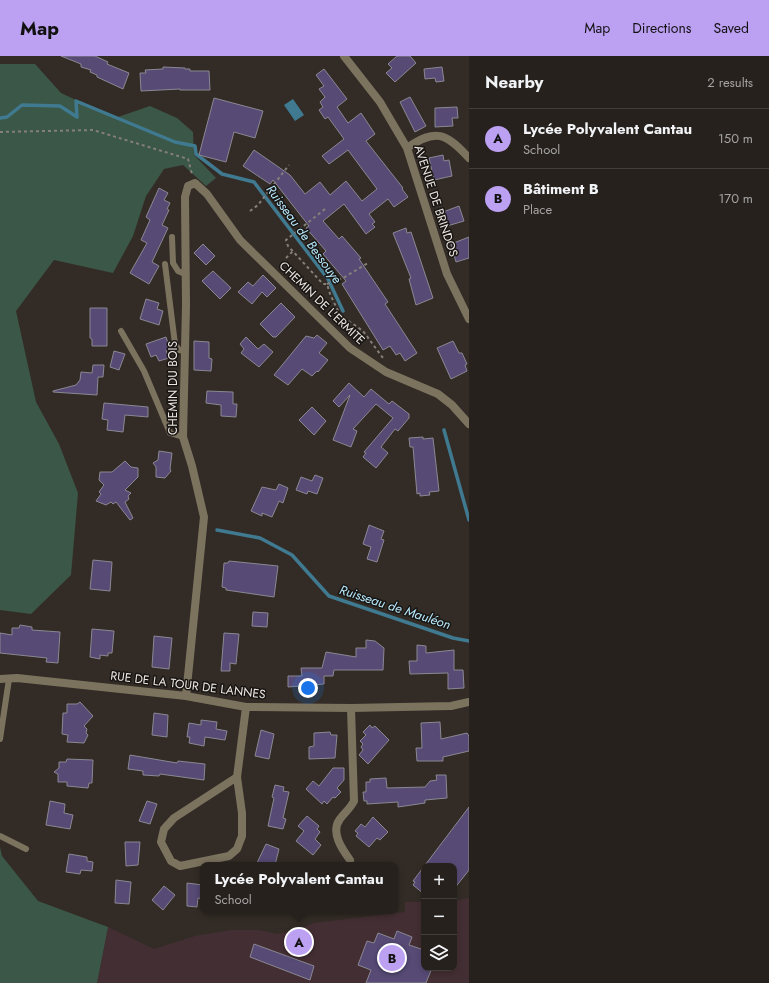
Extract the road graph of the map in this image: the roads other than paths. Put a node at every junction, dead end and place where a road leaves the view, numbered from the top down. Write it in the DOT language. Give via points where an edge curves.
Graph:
graph roads {
  1 [pos="344,56"];
  2 [pos="407,148"];
  3 [pos="469,158"];
  4 [pos="185,197"];
  5 [pos="172,237"];
  6 [pos="165,264"];
  7 [pos="185,274"];
  8 [pos="469,319"];
  9 [pos="121,331"];
  10 [pos="185,351"];
  11 [pos="469,424"];
  12 [pos="183,437"];
  13 [pos="9,678"];
  14 [pos="0,679"];
  15 [pos="186,696"];
  16 [pos="469,702"];
  17 [pos="246,707"];
  18 [pos="351,708"];
  19 [pos="0,739"];
  20 [pos="237,777"];
  21 [pos="0,836"];
  22 [pos="26,849"];
  23 [pos="350,860"];
  24 [pos="205,862"];
  25 [pos="200,863"];
  1 -- 2 [label="street, AVENUE DE BRINDOS" via="380,102"];
  2 -- 3 [label="street" via="423,138 438,135 450,139"];
  2 -- 8 [label="street, AVENUE DE BRINDOS" via="447,274"];
  4 -- 7 [label="street, CHEMIN DU BOIS"];
  4 -- 11 [label="street, CHEMIN DE L'ERMITE" via="188,186 194,183 207,194 245,245 350,348 386,372 438,394"];
  5 -- 7 [label="lane" via="173,263 178,271"];
  6 -- 10 [label="lane" via="175,344 179,350"];
  7 -- 10 [label="street, CHEMIN DU BOIS"];
  9 -- 12 [label="lane" via="144,371 170,433"];
  10 -- 12 [label="street, CHEMIN DU BOIS"];
  12 -- 15 [label="street, CHEMIN DU BOIS" via="204,517"];
  13 -- 14 [label="street, RUE DE LA TOUR DE LANNES"];
  13 -- 15 [label="street, RUE DE LA TOUR DE LANNES"];
  13 -- 19 [label="lane"];
  15 -- 17 [label="street, RUE DE LA TOUR DE LANNES"];
  16 -- 18 [label="street, RUE DE LA TOUR DE LANNES" via="451,706"];
  17 -- 18 [label="street, RUE DE LA TOUR DE LANNES"];
  17 -- 20 [label="street"];
  18 -- 23 [label="street" via="354,801 339,820 337,832 339,844"];
  20 -- 24 [label="street" via="242,836 237,849 229,856"];
  20 -- 25 [label="street" via="174,818 164,829 161,842 171,861 180,866"];
  21 -- 22 [label="lane"];
}
